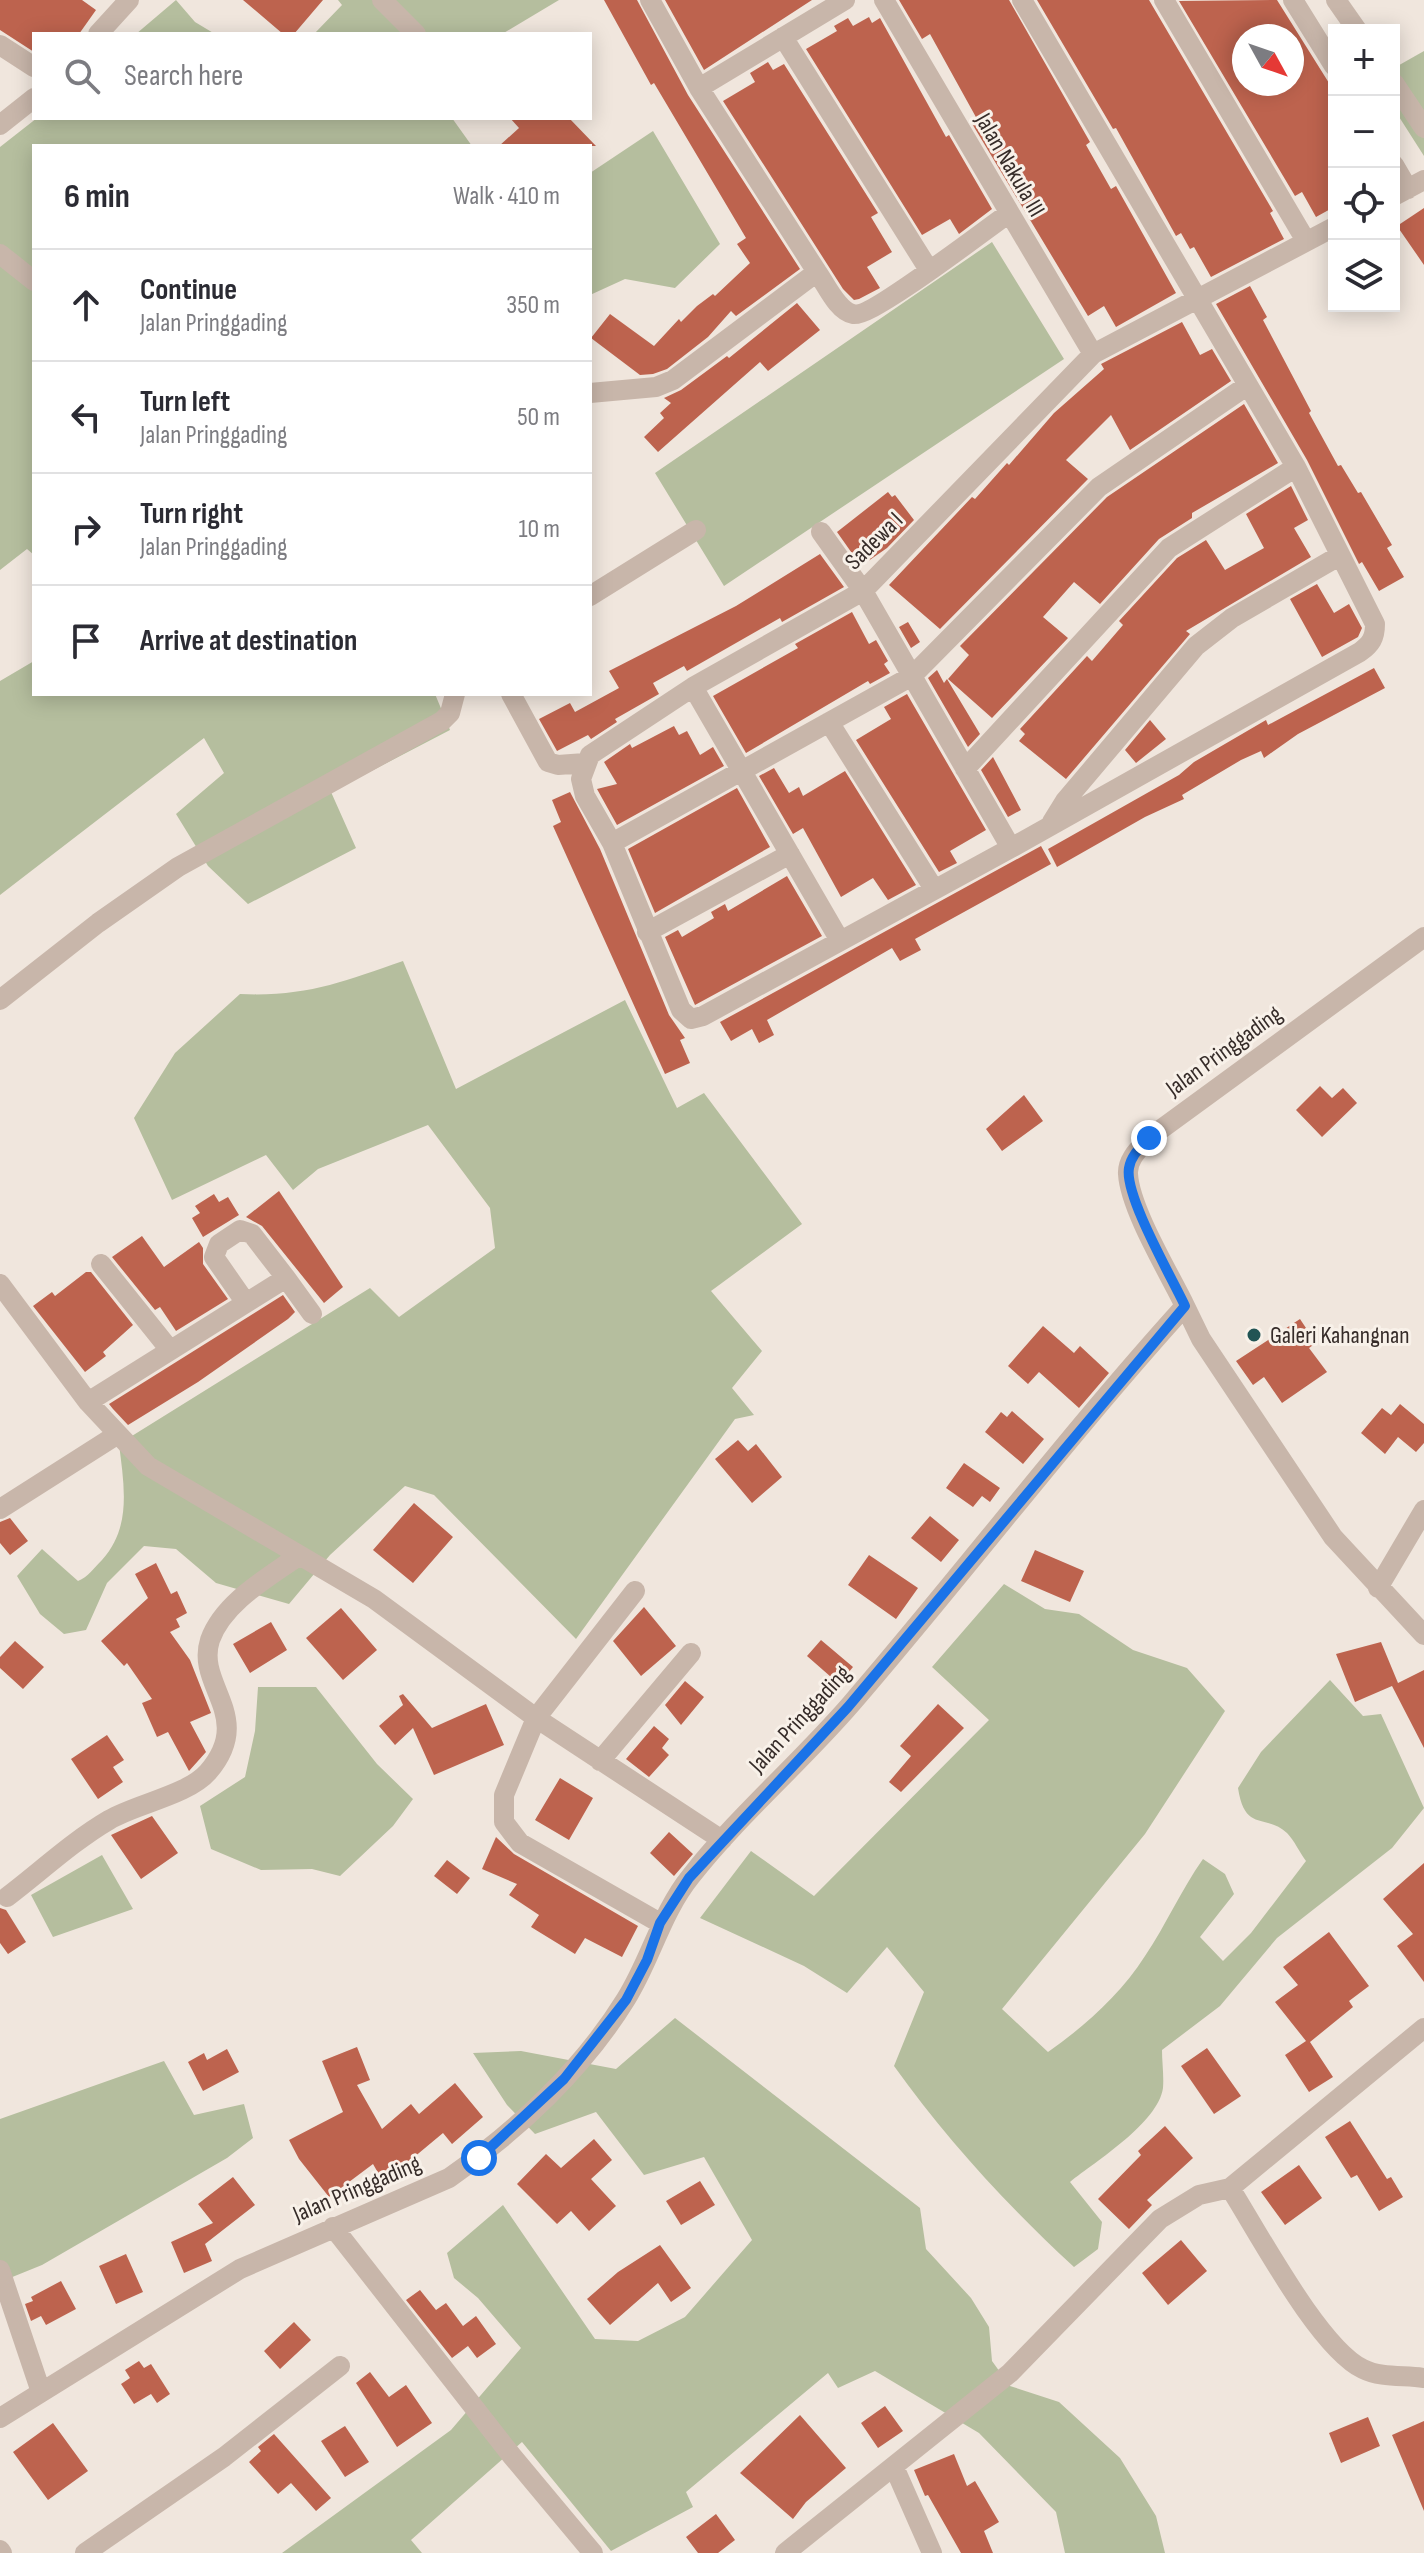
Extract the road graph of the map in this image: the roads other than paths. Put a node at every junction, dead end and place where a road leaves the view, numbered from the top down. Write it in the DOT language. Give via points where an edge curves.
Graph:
graph roads {
  1 [pos="382,0"];
  2 [pos="650,0"];
  3 [pos="845,0"];
  4 [pos="884,0"];
  5 [pos="1022,0"];
  6 [pos="1164,0"];
  7 [pos="1293,0"];
  8 [pos="1336,0"];
  9 [pos="122,2"];
  10 [pos="1353,24"];
  11 [pos="100,32"];
  12 [pos="414,32"];
  13 [pos="783,37"];
  14 [pos="0,45"];
  15 [pos="1328,56"];
  16 [pos="32,66"];
  17 [pos="699,88"];
  18 [pos="32,100"];
  19 [pos="1400,105"];
  20 [pos="0,125"];
  21 [pos="1424,128"];
  22 [pos="1396,168"];
  23 [pos="1409,188"];
  24 [pos="1008,214"];
  25 [pos="1328,230"];
  26 [pos="1306,241"];
  27 [pos="0,254"];
  28 [pos="929,270"];
  29 [pos="817,272"];
  30 [pos="32,279"];
  31 [pos="1198,298"];
  32 [pos="1093,354"];
  33 [pos="1248,385"];
  34 [pos="592,393"];
  35 [pos="1296,467"];
  36 [pos="696,530"];
  37 [pos="821,532"];
  38 [pos="1339,556"];
  39 [pos="863,591"];
  40 [pos="592,595"];
  41 [pos="912,676"];
  42 [pos="693,687"];
  43 [pos="454,696"];
  44 [pos="512,696"];
  45 [pos="829,722"];
  46 [pos="585,763"];
  47 [pos="965,769"];
  48 [pos="742,771"];
  49 [pos="1050,825"];
  50 [pos="612,843"];
  51 [pos="1011,848"];
  52 [pos="790,854"];
  53 [pos="934,889"];
  54 [pos="647,932"];
  55 [pos="1424,937"];
  56 [pos="839,939"];
  57 [pos="0,1000"];
  58 [pos="101,1264"];
  59 [pos="286,1278"];
  60 [pos="0,1284"];
  61 [pos="246,1303"];
  62 [pos="1185,1306"];
  63 [pos="312,1314"];
  64 [pos="170,1350"];
  65 [pos="88,1402"];
  66 [pos="118,1434"];
  67 [pos="0,1509"];
  68 [pos="1424,1510"];
  69 [pos="297,1557"];
  70 [pos="1378,1588"];
  71 [pos="635,1591"];
  72 [pos="1424,1635"];
  73 [pos="691,1653"];
  74 [pos="536,1718"];
  75 [pos="600,1761"];
  76 [pos="722,1840"];
  77 [pos="2,1896"];
  78 [pos="660,1923"];
  79 [pos="1424,2028"];
  80 [pos="1230,2188"];
  81 [pos="333,2227"];
  82 [pos="0,2270"];
  83 [pos="340,2366"];
  84 [pos="1424,2378"];
  85 [pos="41,2392"];
  86 [pos="0,2418"];
  87 [pos="895,2469"];
  88 [pos="85,2553"];
  89 [pos="593,2553"];
  90 [pos="785,2553"];
  91 [pos="932,2553"];
  1 -- 12 [label="street"];
  2 -- 17 [label="street"];
  3 -- 13 [label="street"];
  4 -- 24 [label="street, Jalan Nakula III"];
  5 -- 31 [label="street"];
  6 -- 26 [label="street"];
  7 -- 15 [label="street"];
  8 -- 10 [label="street"];
  9 -- 11 [label="street"];
  13 -- 17 [label="street"];
  13 -- 28 [label="street"];
  14 -- 16 [label="street"];
  17 -- 29 [label="street"];
  18 -- 20 [label="street"];
  19 -- 21 [label="street"];
  22 -- 23 [label="street"];
  24 -- 28 [label="street"];
  24 -- 32 [label="street, Jalan Nakula III"];
  25 -- 26 [label="street, Sadewa I"];
  26 -- 31 [label="street, Sadewa I"];
  27 -- 30 [label="street"];
  28 -- 29 [label="street" via="886,301 853,315"];
  29 -- 34 [label="street" via="673,380 656,387"];
  31 -- 32 [label="street, Sadewa I"];
  31 -- 33 [label="street"];
  32 -- 39 [label="street, Sadewa I"];
  33 -- 35 [label="street"];
  33 -- 41 [label="street" via="1099,487"];
  35 -- 38 [label="street"];
  35 -- 47 [label="street" via="1169,548"];
  36 -- 40 [label="street"];
  37 -- 39 [label="street"];
  38 -- 49 [label="street" via="1232,618 1196,646"];
  38 -- 49 [label="street" via="1375,624 1370,645"];
  39 -- 41 [label="street"];
  39 -- 42 [label="street, Sadewa I"];
  41 -- 45 [label="street"];
  41 -- 47 [label="street"];
  42 -- 46 [label="street, Sadewa I" via="602,746"];
  42 -- 48 [label="street"];
  43 -- 57 [label="street" via="442,721 178,867"];
  44 -- 46 [label="street" via="548,762"];
  45 -- 48 [label="street"];
  45 -- 53 [label="street"];
  46 -- 50 [label="street" via="585,796"];
  47 -- 51 [label="street"];
  48 -- 50 [label="street"];
  48 -- 52 [label="street"];
  49 -- 51 [label="street"];
  50 -- 54 [label="street"];
  51 -- 53 [label="street"];
  52 -- 54 [label="street"];
  52 -- 56 [label="street"];
  53 -- 56 [label="street"];
  54 -- 56 [label="street" via="681,1010 695,1020"];
  55 -- 62 [label="street, Jalan Pringgading" via="1135,1153 1128,1174 1135,1203"];
  58 -- 64 [label="street"];
  59 -- 61 [label="street"];
  59 -- 61 [label="street" via="252,1234 236,1232 219,1244 214,1257"];
  59 -- 63 [label="street"];
  60 -- 65 [label="street"];
  61 -- 64 [label="street"];
  62 -- 70 [label="street" via="1201,1339 1333,1537"];
  62 -- 76 [label="street, Jalan Pringgading" via="848,1707"];
  64 -- 65 [label="street"];
  65 -- 66 [label="street"];
  66 -- 67 [label="street"];
  66 -- 69 [label="street" via="148,1466"];
  68 -- 70 [label="street"];
  69 -- 74 [label="street" via="374,1599"];
  69 -- 77 [label="street" via="235,1605 210,1642 208,1662 226,1712 227,1731 208,1772 109,1820"];
  70 -- 72 [label="street"];
  71 -- 74 [label="street"];
  73 -- 75 [label="street"];
  74 -- 75 [label="street"];
  74 -- 78 [label="street" via="504,1795 508,1830 520,1843"];
  75 -- 76 [label="street"];
  76 -- 78 [label="street, Jalan Pringgading"];
  78 -- 81 [label="street, Jalan Pringgading" via="626,2000 564,2079 520,2121 449,2178"];
  79 -- 80 [label="street"];
  80 -- 84 [label="street" via="1308,2311 1343,2355 1374,2374"];
  80 -- 87 [label="street" via="1199,2195 1160,2219 1010,2373"];
  81 -- 85 [label="street, Jalan Pringgading" via="240,2269"];
  81 -- 89 [label="street"];
  82 -- 85 [label="street"];
  83 -- 88 [label="street" via="224,2457"];
  85 -- 86 [label="street, Jalan Pringgading"];
  87 -- 90 [label="street"];
  87 -- 91 [label="street"];
}
